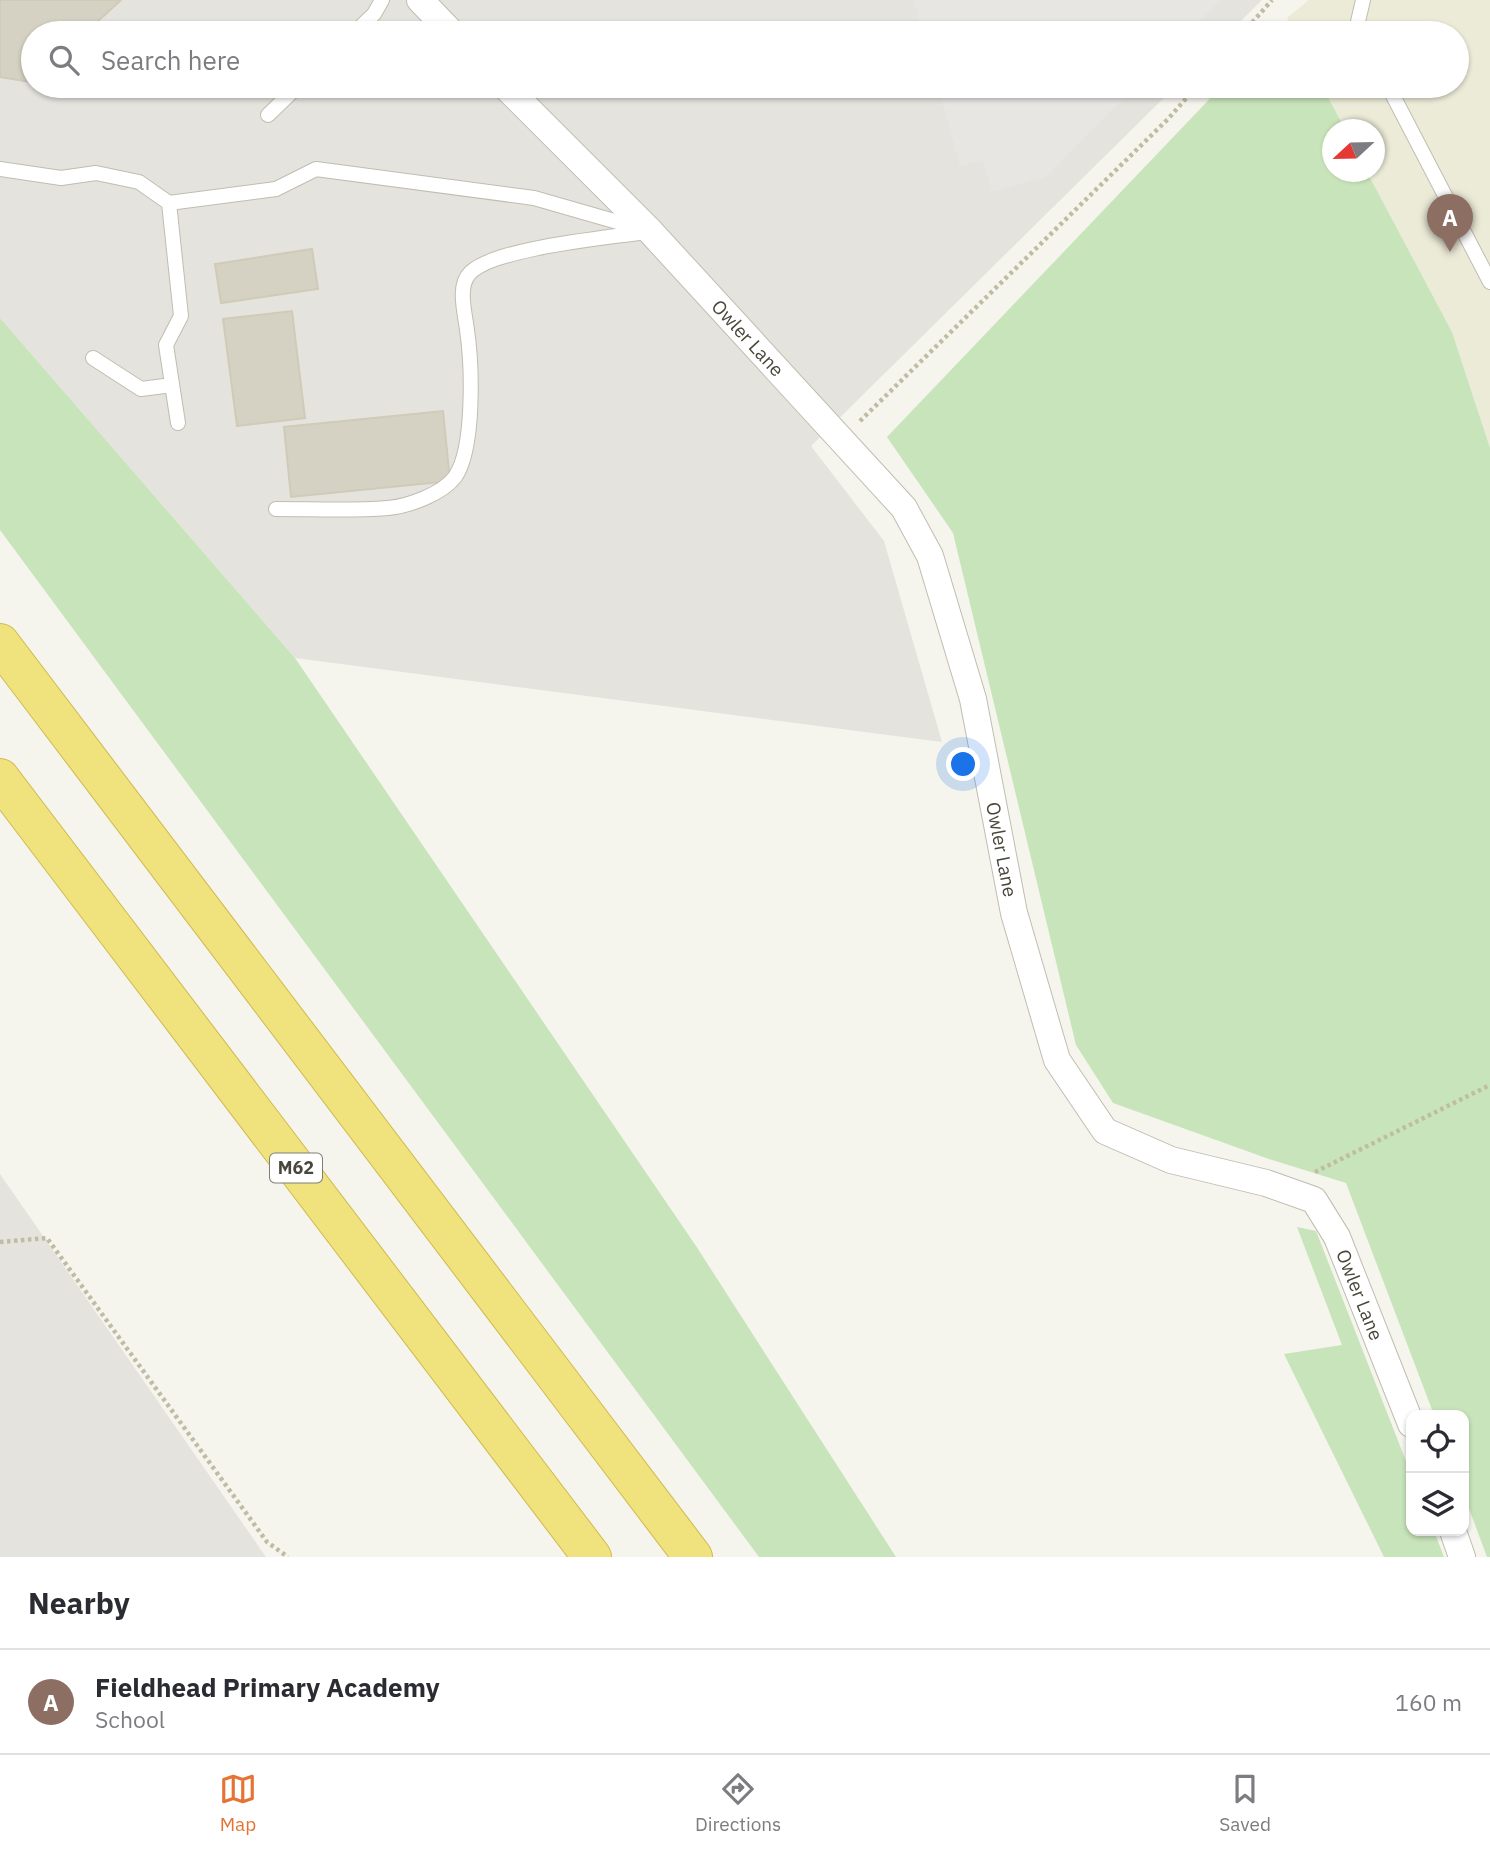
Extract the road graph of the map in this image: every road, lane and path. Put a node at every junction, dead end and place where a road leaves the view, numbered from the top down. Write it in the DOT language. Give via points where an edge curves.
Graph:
graph roads {
  1 [pos="382,0"];
  2 [pos="1272,0"];
  3 [pos="1363,0"];
  4 [pos="421,1"];
  5 [pos="367,21"];
  6 [pos="440,21"];
  7 [pos="1254,21"];
  8 [pos="1358,21"];
  9 [pos="285,98"];
  10 [pos="517,98"];
  11 [pos="1186,98"];
  12 [pos="1394,98"];
  13 [pos="268,114"];
  14 [pos="0,169"];
  15 [pos="169,203"];
  16 [pos="650,231"];
  17 [pos="1490,282"];
  18 [pos="93,358"];
  19 [pos="172,385"];
  20 [pos="178,423"];
  21 [pos="841,439"];
  22 [pos="276,509"];
  23 [pos="0,643"];
  24 [pos="0,778"];
  25 [pos="1490,1085"];
  26 [pos="1282,1188"];
  27 [pos="0,1242"];
  28 [pos="1406,1411"];
  29 [pos="1454,1536"];
  30 [pos="288,1557"];
  31 [pos="592,1557"];
  32 [pos="693,1557"];
  33 [pos="1462,1557"];
  1 -- 5 [label="lane"];
  2 -- 7 [label="path"];
  3 -- 8 [label="lane"];
  4 -- 6 [label="street"];
  9 -- 13 [label="lane"];
  10 -- 16 [label="street, Owler Lane"];
  11 -- 21 [label="path"];
  12 -- 17 [label="lane"];
  14 -- 15 [label="lane" via="61,178 96,173 139,182"];
  15 -- 16 [label="lane" via="276,189 316,169 534,198"];
  15 -- 19 [label="lane" via="181,316 166,345"];
  16 -- 21 [label="street, Owler Lane"];
  16 -- 22 [label="lane" via="518,253 484,262 468,275 463,295 470,350 469,433 456,476 450,481 425,498 390,508"];
  18 -- 19 [label="lane" via="141,389"];
  19 -- 20 [label="lane"];
  21 -- 26 [label="street, Owler Lane" via="904,508 930,556 973,699 1014,913 1057,1060 1105,1131 1171,1160"];
  23 -- 32 [label="highway"];
  24 -- 31 [label="highway, M62"];
  25 -- 26 [label="path"];
  26 -- 28 [label="street, Owler Lane" via="1314,1200 1337,1237"];
  27 -- 30 [label="path" via="47,1238 267,1542"];
  29 -- 33 [label="street"];
}
